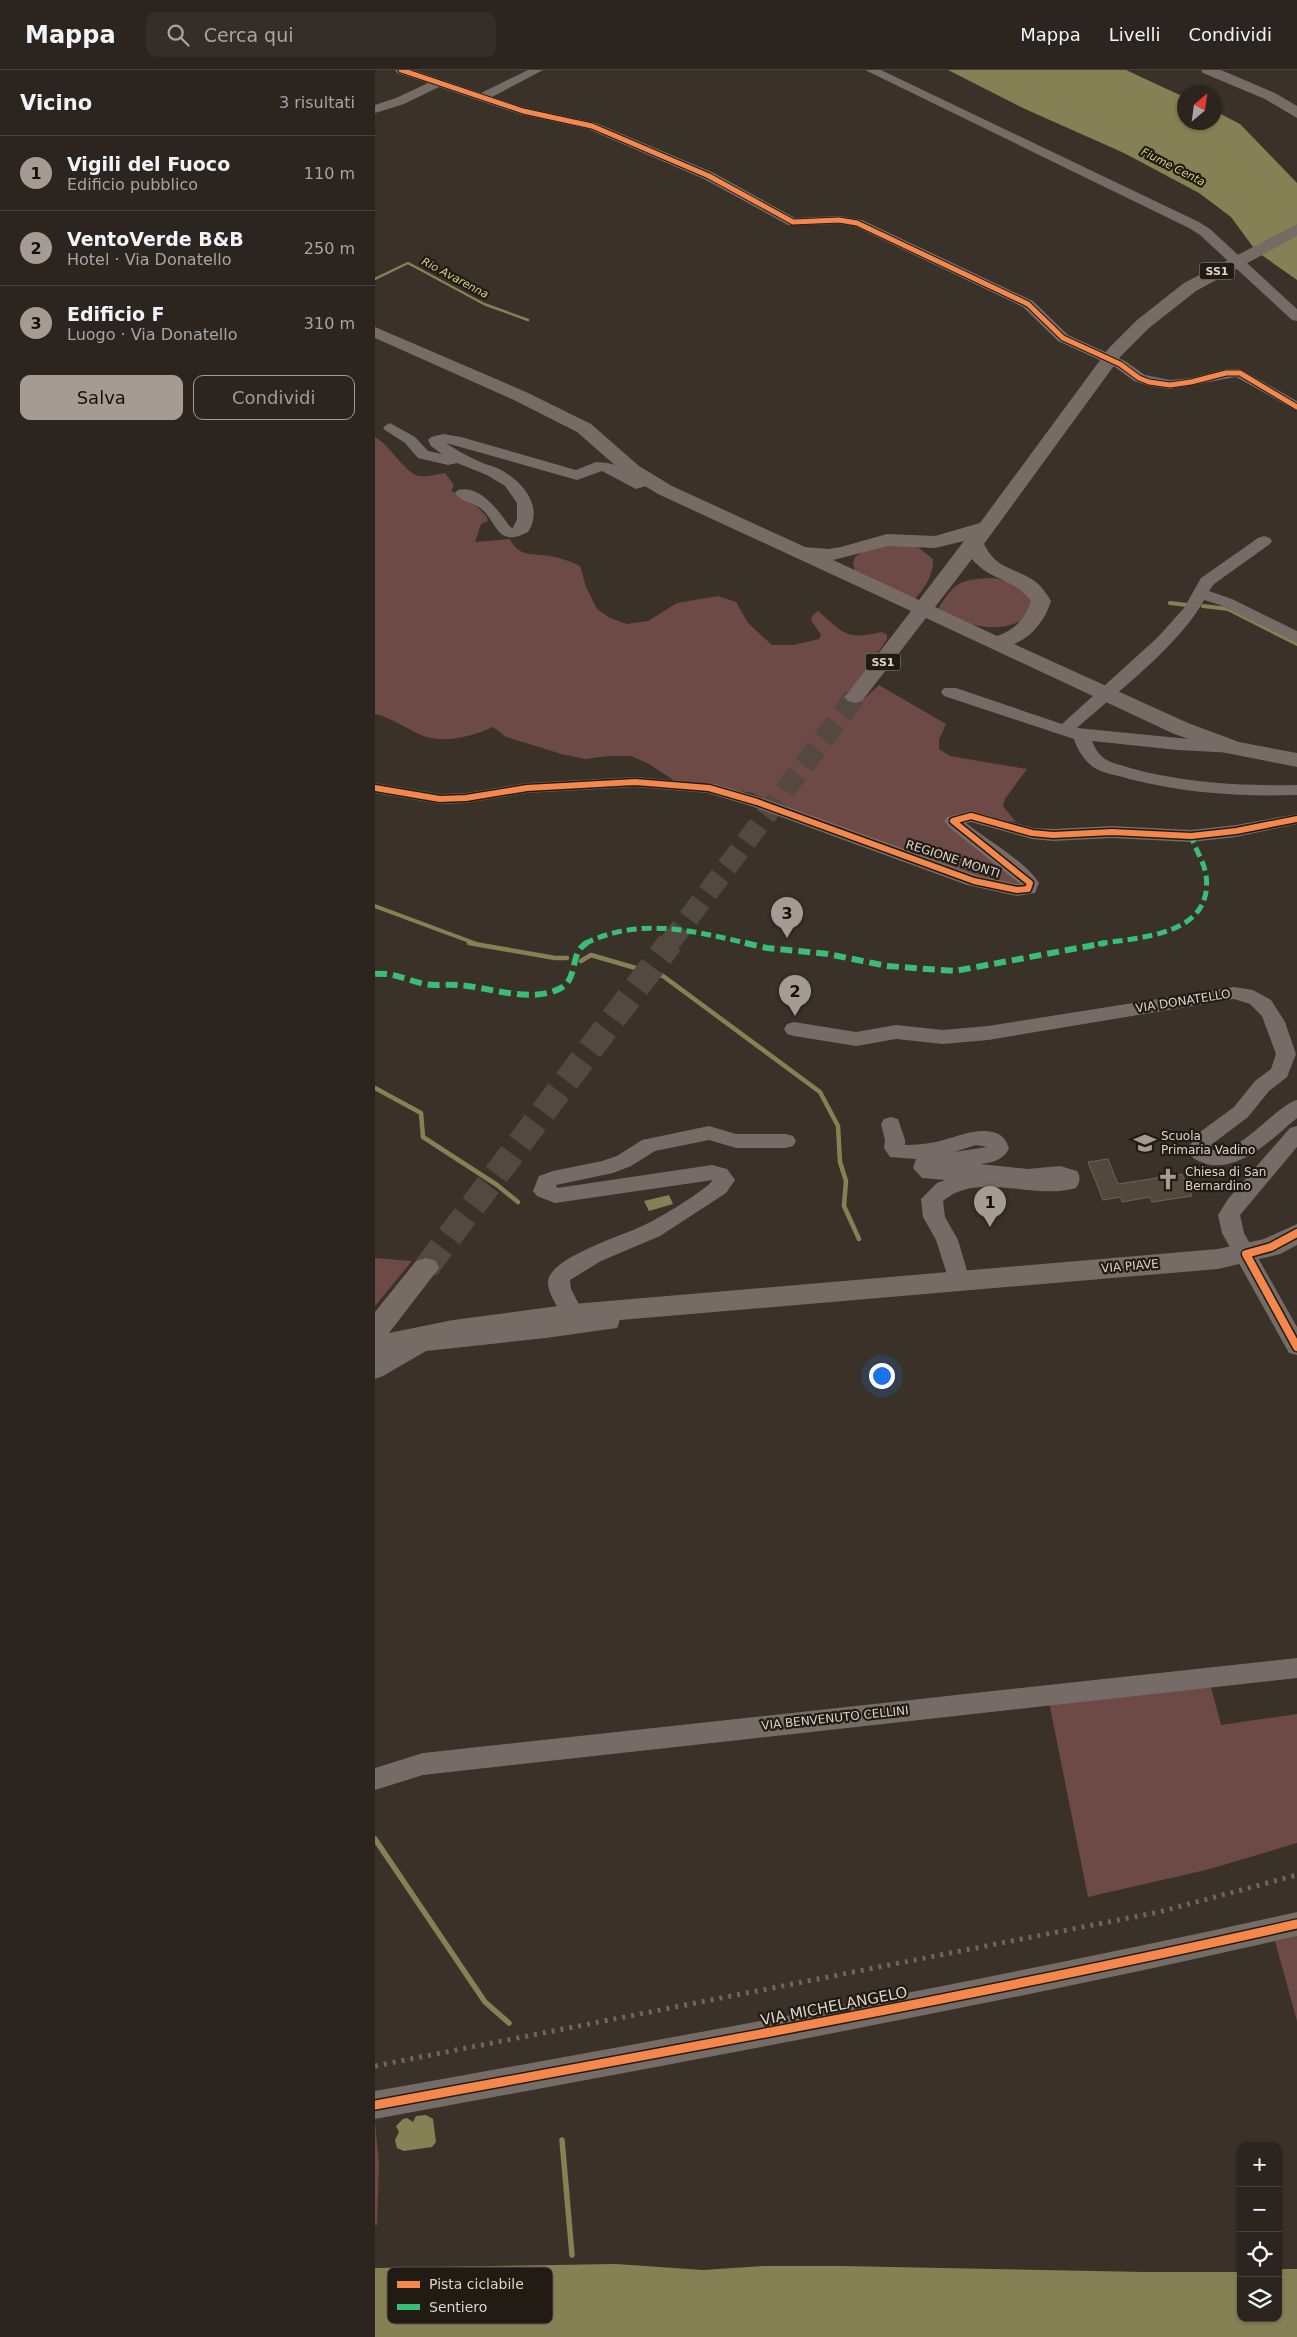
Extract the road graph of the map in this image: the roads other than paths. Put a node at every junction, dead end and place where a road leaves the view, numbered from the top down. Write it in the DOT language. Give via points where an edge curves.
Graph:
graph roads {
  1 [pos="401,70"];
  2 [pos="537,70"];
  3 [pos="871,70"];
  4 [pos="1208,70"];
  5 [pos="438,83"];
  6 [pos="482,97"];
  7 [pos="375,109"];
  8 [pos="1297,113"];
  9 [pos="1297,229"];
  10 [pos="1297,317"];
  11 [pos="375,332"];
  12 [pos="1297,407"];
  13 [pos="390,427"];
  14 [pos="456,457"];
  15 [pos="648,481"];
  16 [pos="463,493"];
  17 [pos="987,526"];
  18 [pos="911,541"];
  19 [pos="1264,541"];
  20 [pos="973,542"];
  21 [pos="851,552"];
  22 [pos="799,553"];
  23 [pos="827,566"];
  24 [pos="853,578"];
  25 [pos="1017,580"];
  26 [pos="1201,594"];
  27 [pos="931,598"];
  28 [pos="1014,631"];
  29 [pos="1297,638"];
  30 [pos="1026,658"];
  31 [pos="950,692"];
  32 [pos="1105,694"];
  33 [pos="855,697"];
  34 [pos="1073,732"];
  35 [pos="1234,748"];
  36 [pos="1297,760"];
  37 [pos="375,788"];
  38 [pos="1297,790"];
  39 [pos="1271,791"];
  40 [pos="1297,806"];
  41 [pos="1297,819"];
  42 [pos="794,1029"];
  43 [pos="1297,1107"];
  44 [pos="891,1124"];
  45 [pos="1297,1133"];
  46 [pos="786,1141"];
  47 [pos="1297,1233"];
  48 [pos="1246,1254"];
  49 [pos="426,1268"];
  50 [pos="959,1281"];
  51 [pos="405,1295"];
  52 [pos="608,1311"];
  53 [pos="573,1314"];
  54 [pos="453,1330"];
  55 [pos="375,1331"];
  56 [pos="1297,1347"];
  57 [pos="375,1352"];
  58 [pos="375,1370"];
  59 [pos="1297,1668"];
  60 [pos="375,1779"];
  61 [pos="1297,1924"];
  62 [pos="375,2105"];
  1 -- 5 [label="street"];
  2 -- 6 [label="street"];
  3 -- 10 [label="street" via="1194,225"];
  4 -- 8 [label="main road" via="1270,96"];
  5 -- 6 [label="street"];
  5 -- 7 [label="street"];
  6 -- 12 [label="street" via="523,111 592,126 709,176 793,222 850,221 874,230 1022,301 1034,308 1063,338 1149,381 1173,386 1230,372 1240,373"];
  9 -- 17 [label="main road, SS1" via="1190,287 1143,324 1111,358"];
  11 -- 15 [label="main road" via="583,428"];
  13 -- 14 [label="street" via="410,440 423,455 448,460"];
  14 -- 15 [label="street" via="435,442 443,438 457,440 577,475 605,466 636,484"];
  14 -- 16 [label="street" via="494,472 515,487 525,504 527,517 522,528 514,533 504,530 486,505"];
  15 -- 22 [label="main road"];
  17 -- 18 [label="main road" via="951,540"];
  17 -- 20 [label="main road, SS1"];
  18 -- 21 [label="main road" via="887,540"];
  18 -- 27 [label="main road" via="937,558 930,587"];
  19 -- 26 [label="street" via="1207,581"];
  20 -- 25 [label="main road" via="978,556 987,566"];
  20 -- 27 [label="main road, SS1"];
  21 -- 22 [label="main road" via="828,555"];
  21 -- 23 [label="main road" via="837,565"];
  21 -- 24 [label="main road" via="849,566"];
  22 -- 23 [label="main road"];
  23 -- 24 [label="main road"];
  24 -- 28 [label="main road" via="969,631"];
  25 -- 27 [label="main road" via="1000,576 967,578"];
  25 -- 28 [label="main road" via="1036,591 1041,601 1039,610"];
  26 -- 29 [label="street" via="1227,602"];
  26 -- 32 [label="street" via="1163,641"];
  27 -- 33 [label="main road, SS1"];
  28 -- 30 [label="main road"];
  28 -- 30 [label="main road"];
  30 -- 32 [label="main road"];
  31 -- 34 [label="street"];
  32 -- 34 [label="street"];
  32 -- 35 [label="main road"];
  34 -- 35 [label="street" via="1178,745"];
  34 -- 39 [label="street" via="1102,765 1152,780"];
  35 -- 36 [label="main road"];
  37 -- 41 [label="street, REGIONE MONTI" via="440,799 555,786 624,783 709,788 757,802 974,881 1017,890 1028,889 1030,883 953,821 971,816 1032,833 1053,835 1112,832 1191,836"];
  38 -- 39 [label="street"];
  39 -- 40 [label="street" via="1268,794 1277,801"];
  42 -- 43 [label="street, VIA DONATELLO" via="856,1039 895,1032 943,1037 1244,994 1254,996 1267,1007 1286,1054 1280,1072 1262,1086 1241,1112 1203,1140 1200,1153 1207,1158 1222,1159 1239,1153"];
  44 -- 50 [label="street" via="897,1152 937,1150 975,1139 989,1139 998,1145 999,1149 989,1156 928,1160 923,1168 929,1173 990,1171 1028,1176 1060,1173 1070,1176 1069,1183 1062,1184 973,1180 939,1191 933,1199 934,1217 947,1240"];
  45 -- 48 [label="street" via="1229,1215 1233,1233"];
  46 -- 53 [label="street" via="736,1141 709,1133 649,1145 606,1168 546,1182 545,1191 555,1196 712,1172 720,1174 724,1180 719,1188 652,1231 593,1255 561,1275 559,1286"];
  47 -- 48 [label="main road, VIA PIAVE" via="1271,1247"];
  48 -- 50 [label="main road, VIA PIAVE"];
  48 -- 56 [label="street"];
  49 -- 51 [label="main road"];
  50 -- 52 [label="main road, VIA PIAVE"];
  51 -- 54 [label="main road" via="406,1308 414,1322 431,1329"];
  51 -- 55 [label="main road"];
  52 -- 53 [label="main road, VIA PIAVE"];
  52 -- 58 [label="street" via="609,1322 421,1343"];
  53 -- 54 [label="main road, VIA PIAVE"];
  54 -- 57 [label="main road" via="396,1341"];
  59 -- 60 [label="street, VIA BENVENUTO CELLINI" via="423,1764"];
  61 -- 62 [label="street, VIA MICHELANGELO" via="1128,1962 757,2036"];
}
